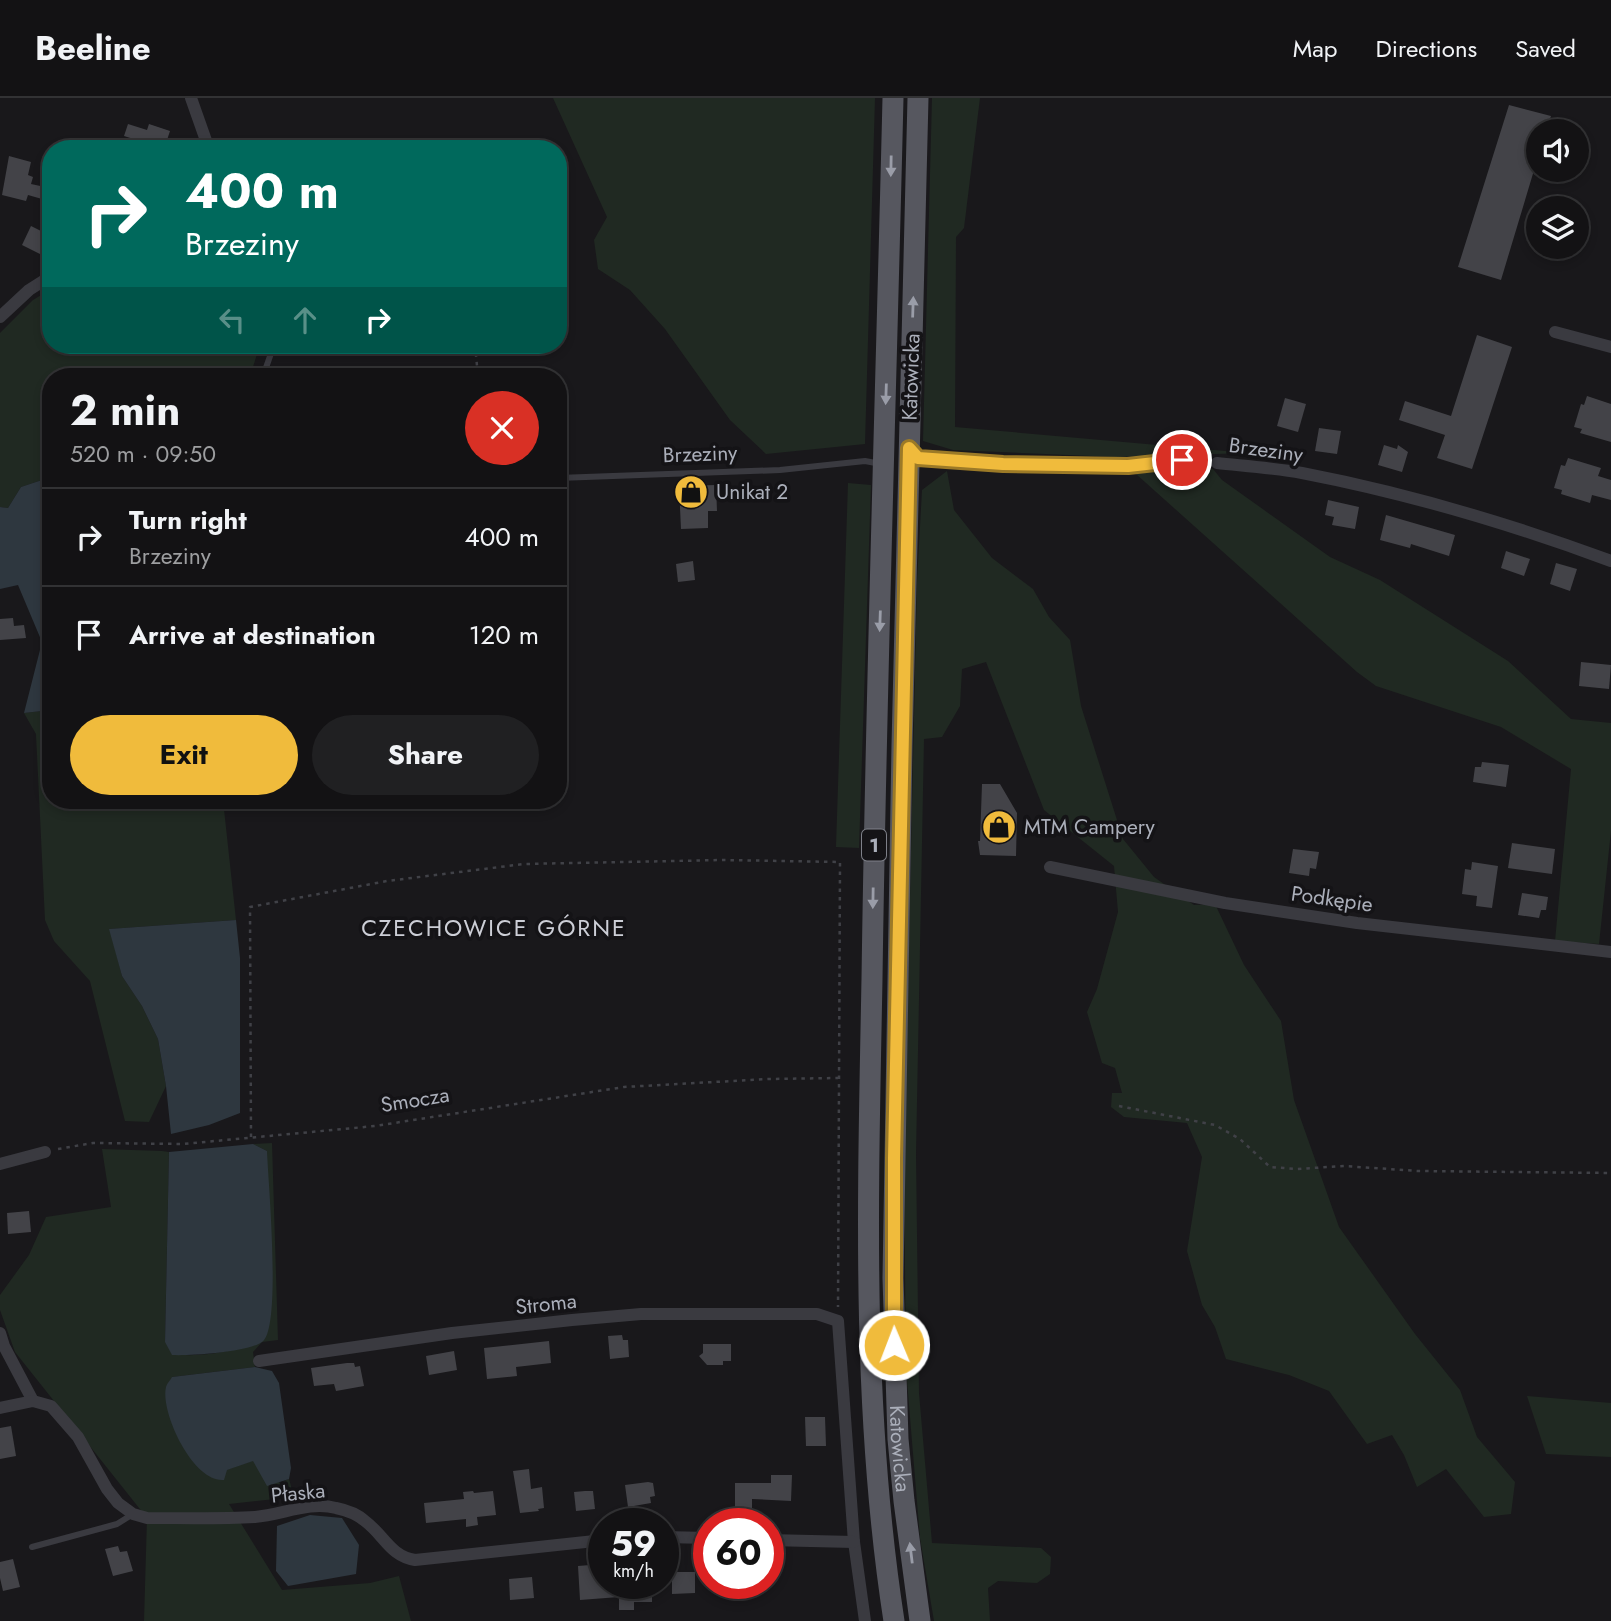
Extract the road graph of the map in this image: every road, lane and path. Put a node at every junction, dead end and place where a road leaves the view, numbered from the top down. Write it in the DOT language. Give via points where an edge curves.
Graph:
graph roads {
  1 [pos="191,98"];
  2 [pos="893,98"];
  3 [pos="918,98"];
  4 [pos="206,140"];
  5 [pos="42,282"];
  6 [pos="0,317"];
  7 [pos="1555,332"];
  8 [pos="1611,347"];
  9 [pos="909,448"];
  10 [pos="1217,463"];
  11 [pos="884,466"];
  12 [pos="567,478"];
  13 [pos="567,530"];
  14 [pos="567,549"];
  15 [pos="1611,561"];
  16 [pos="1050,867"];
  17 [pos="1611,952"];
  18 [pos="838,1078"];
  19 [pos="1119,1106"];
  20 [pos="251,1137"];
  21 [pos="45,1152"];
  22 [pos="0,1164"];
  23 [pos="1611,1173"];
  24 [pos="838,1321"];
  25 [pos="0,1333"];
  26 [pos="259,1361"];
  27 [pos="33,1401"];
  28 [pos="0,1408"];
  29 [pos="134,1514"];
  30 [pos="784,1540"];
  31 [pos="588,1542"];
  32 [pos="854,1542"];
  33 [pos="32,1547"];
  34 [pos="866,1621"];
  35 [pos="894,1621"];
  36 [pos="920,1621"];
  1 -- 4 [label="street"];
  2 -- 11 [label="main road, Katowicka / 1, one-way"];
  9 -- 3 [label="main road, Katowicka / 1, one-way"];
  5 -- 6 [label="street"];
  7 -- 8 [label="street"];
  9 -- 10 [label="lane, Brzeziny" via="918,458 1003,464"];
  36 -- 9 [label="main road, Katowicka / 1, one-way" via="898,1439 893,1278"];
  10 -- 15 [label="street, Brzeziny" via="1299,472 1357,485"];
  11 -- 12 [label="lane, Brzeziny" via="865,461 780,470"];
  11 -- 35 [label="main road, Katowicka / 1, one-way" via="868,1301 875,1451"];
  13 -- 14 [label="path"];
  16 -- 17 [label="street, Podkępie" via="1225,903"];
  18 -- 20 [label="path, Smocza" via="624,1087 375,1126"];
  18 -- 20 [label="path" via="840,862 524,864 387,881 250,907"];
  18 -- 24 [label="path"];
  19 -- 23 [label="path" via="1215,1125 1240,1139 1270,1167"];
  20 -- 21 [label="path, Smocza" via="183,1144 93,1143"];
  21 -- 22 [label="street"];
  24 -- 26 [label="street, Stroma" via="817,1314 641,1314 452,1333"];
  24 -- 32 [label="street"];
  25 -- 27 [label="street"];
  27 -- 28 [label="street"];
  27 -- 29 [label="street" via="58,1413 88,1451 107,1489"];
  29 -- 31 [label="street, Płaska" via="147,1518 256,1517 313,1506 334,1507 365,1520 397,1553 415,1560"];
  29 -- 33 [label="lane" via="117,1524"];
  30 -- 32 [label="street"];
  32 -- 34 [label="street"];
}
